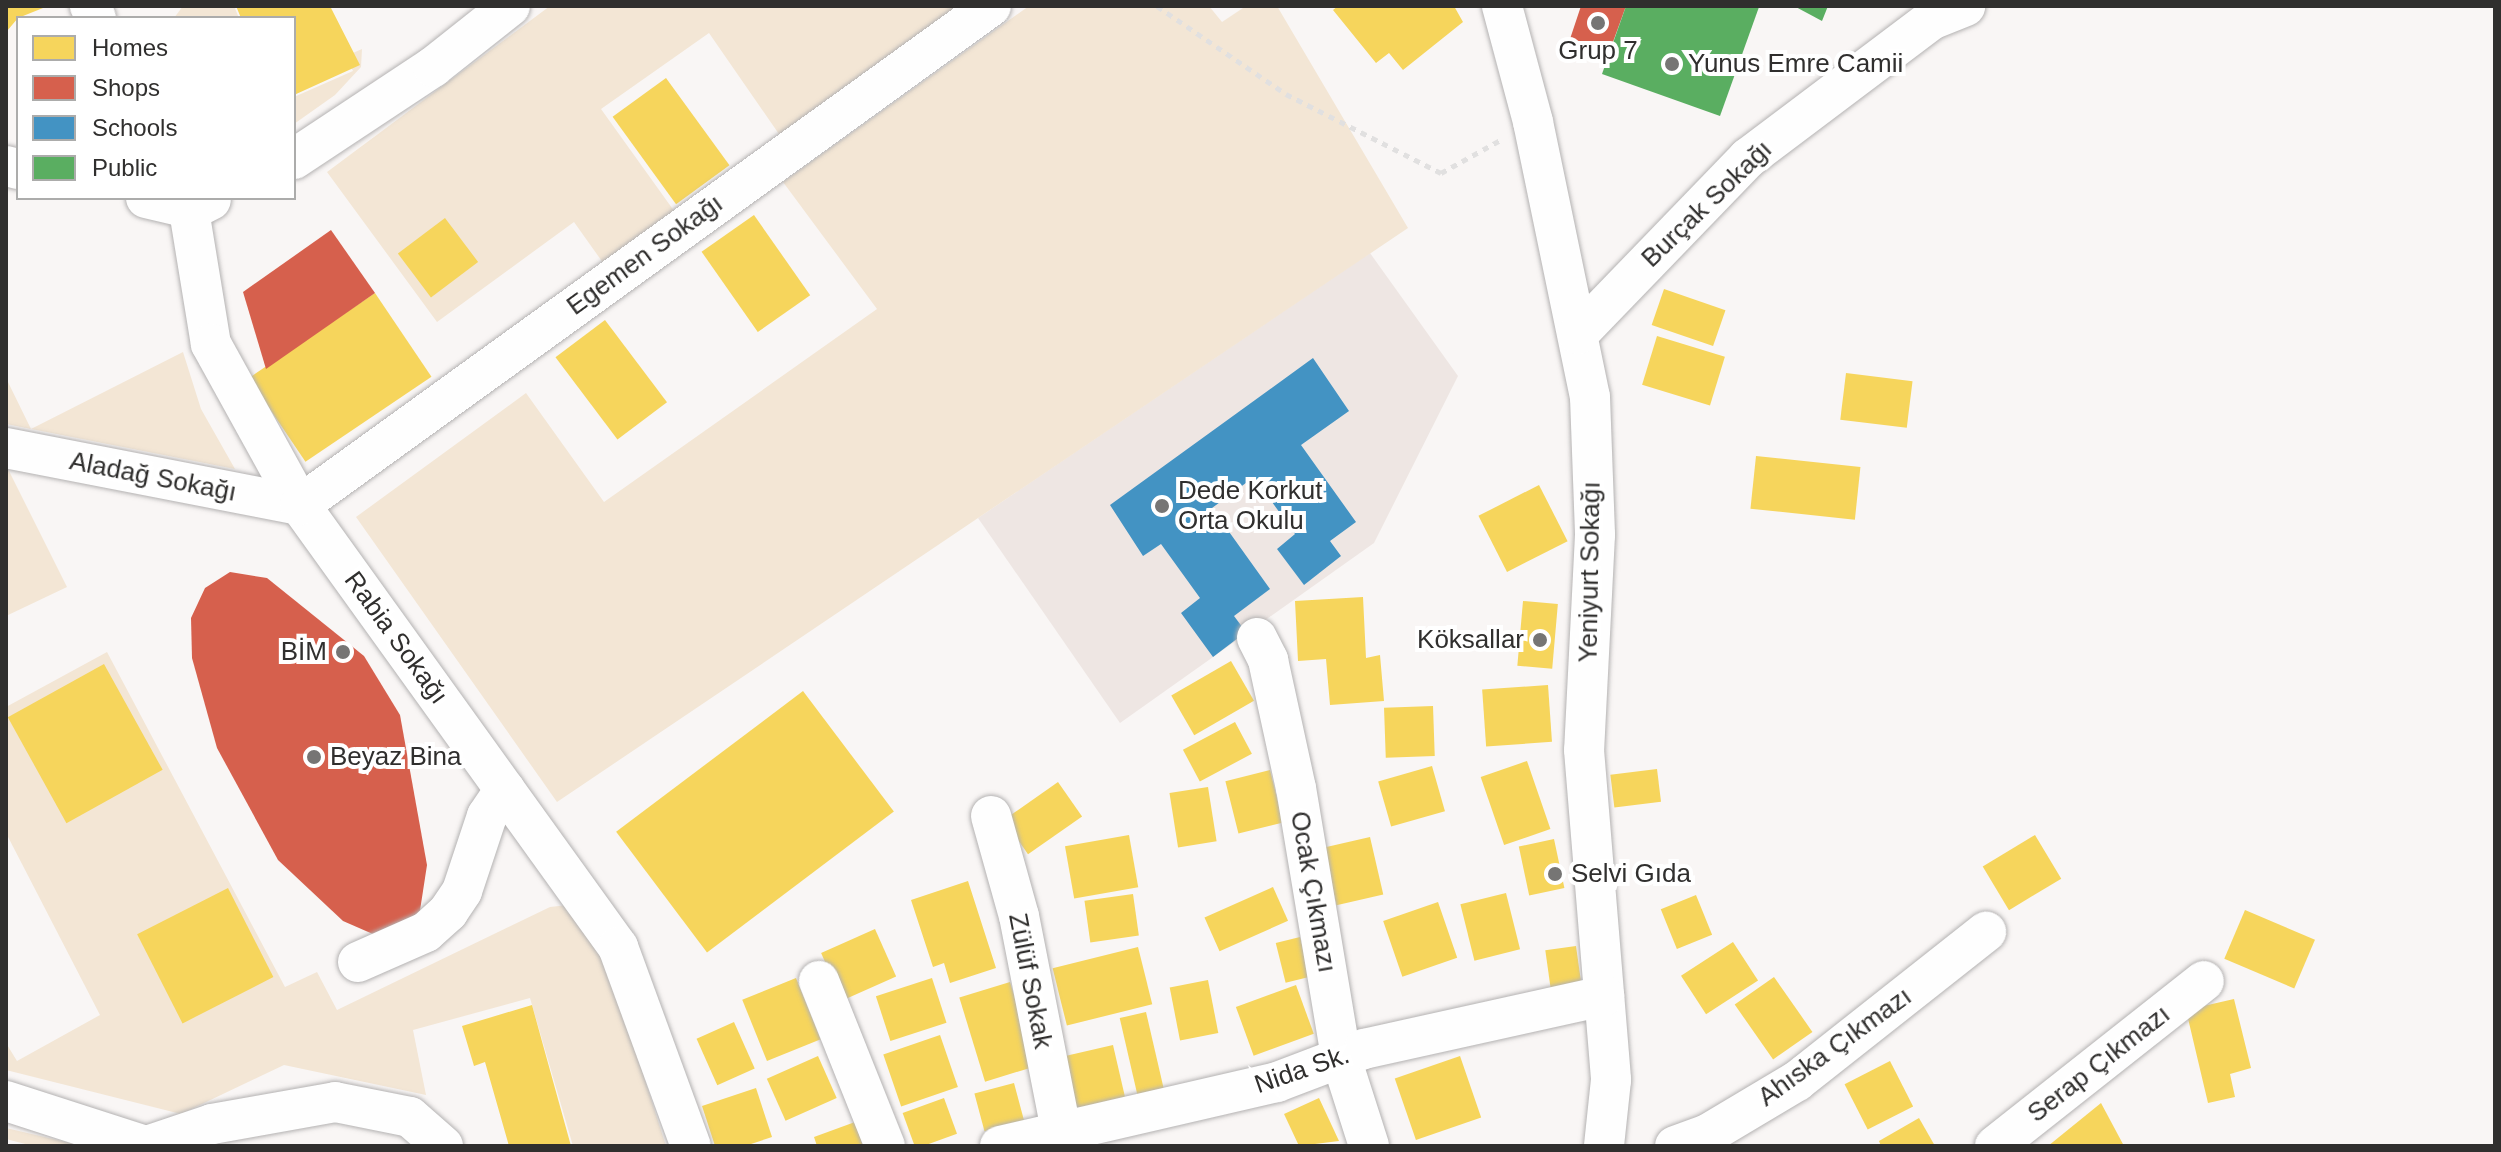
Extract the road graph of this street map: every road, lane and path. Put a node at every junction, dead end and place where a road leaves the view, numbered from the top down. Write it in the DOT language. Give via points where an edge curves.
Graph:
graph roads {
  1 [pos="510,6"];
  2 [pos="991,6"];
  3 [pos="1157,6"];
  4 [pos="1502,6"];
  5 [pos="1965,6"];
  6 [pos="1533,122"];
  7 [pos="296,158"];
  8 [pos="172,200"];
  9 [pos="198,202"];
  10 [pos="1578,334"];
  11 [pos="6,448"];
  12 [pos="300,505"];
  13 [pos="1257,638"];
  14 [pos="505,789"];
  15 [pos="991,816"];
  16 [pos="1986,932"];
  17 [pos="358,962"];
  18 [pos="819,981"];
  19 [pos="2204,981"];
  20 [pos="1604,996"];
  21 [pos="1341,1058"];
  22 [pos="6,1101"];
  23 [pos="1061,1140"];
  24 [pos="1700,1142"];
  25 [pos="146,1146"];
  26 [pos="443,1146"];
  27 [pos="691,1146"];
  28 [pos="885,1146"];
  29 [pos="1000,1146"];
  30 [pos="1369,1146"];
  31 [pos="1604,1146"];
  32 [pos="1995,1146"];
  1 -- 7 [label="street" via="433,67"];
  2 -- 12 [label="street, Egemen Sokağı"];
  3 -- 6 [label="path" via="1286,94 1441,173"];
  4 -- 6 [label="street, Yeniyurt Sokağı"];
  5 -- 10 [label="street, Burçak Sokağı" via="1931,20 1748,158"];
  6 -- 10 [label="street, Yeniyurt Sokağı"];
  8 -- 9 [label="street"];
  9 -- 12 [label="street, Rabia Sokağı" via="211,344"];
  10 -- 20 [label="street, Yeniyurt Sokağı" via="1590,397 1595,535 1584,750"];
  11 -- 12 [label="street, Aladağ Sokağı"];
  12 -- 14 [label="street, Rabia Sokağı"];
  13 -- 21 [label="street, Ocak Çıkmazı" via="1268,660 1296,788"];
  14 -- 17 [label="street" via="487,816 462,891 448,912 426,932"];
  14 -- 27 [label="street, Rabia Sokağı" via="618,947"];
  15 -- 23 [label="street, Zülüf Sokak" via="1019,916"];
  16 -- 24 [label="street, Ahıska Çıkmazı" via="1797,1081"];
  18 -- 28 [label="street"];
  19 -- 32 [label="street, Serap Çıkmazı"];
  20 -- 21 [label="street, Nida Sk."];
  20 -- 31 [label="street, Yeniyurt Sokağı" via="1611,1080"];
  21 -- 23 [label="street, Nida Sk." via="1277,1082"];
  21 -- 30 [label="street, Ocak Çıkmazı"];
  22 -- 25 [label="street"];
  23 -- 29 [label="street, Nida Sk."];
  25 -- 26 [label="street" via="212,1124 335,1102 410,1117"];
}
